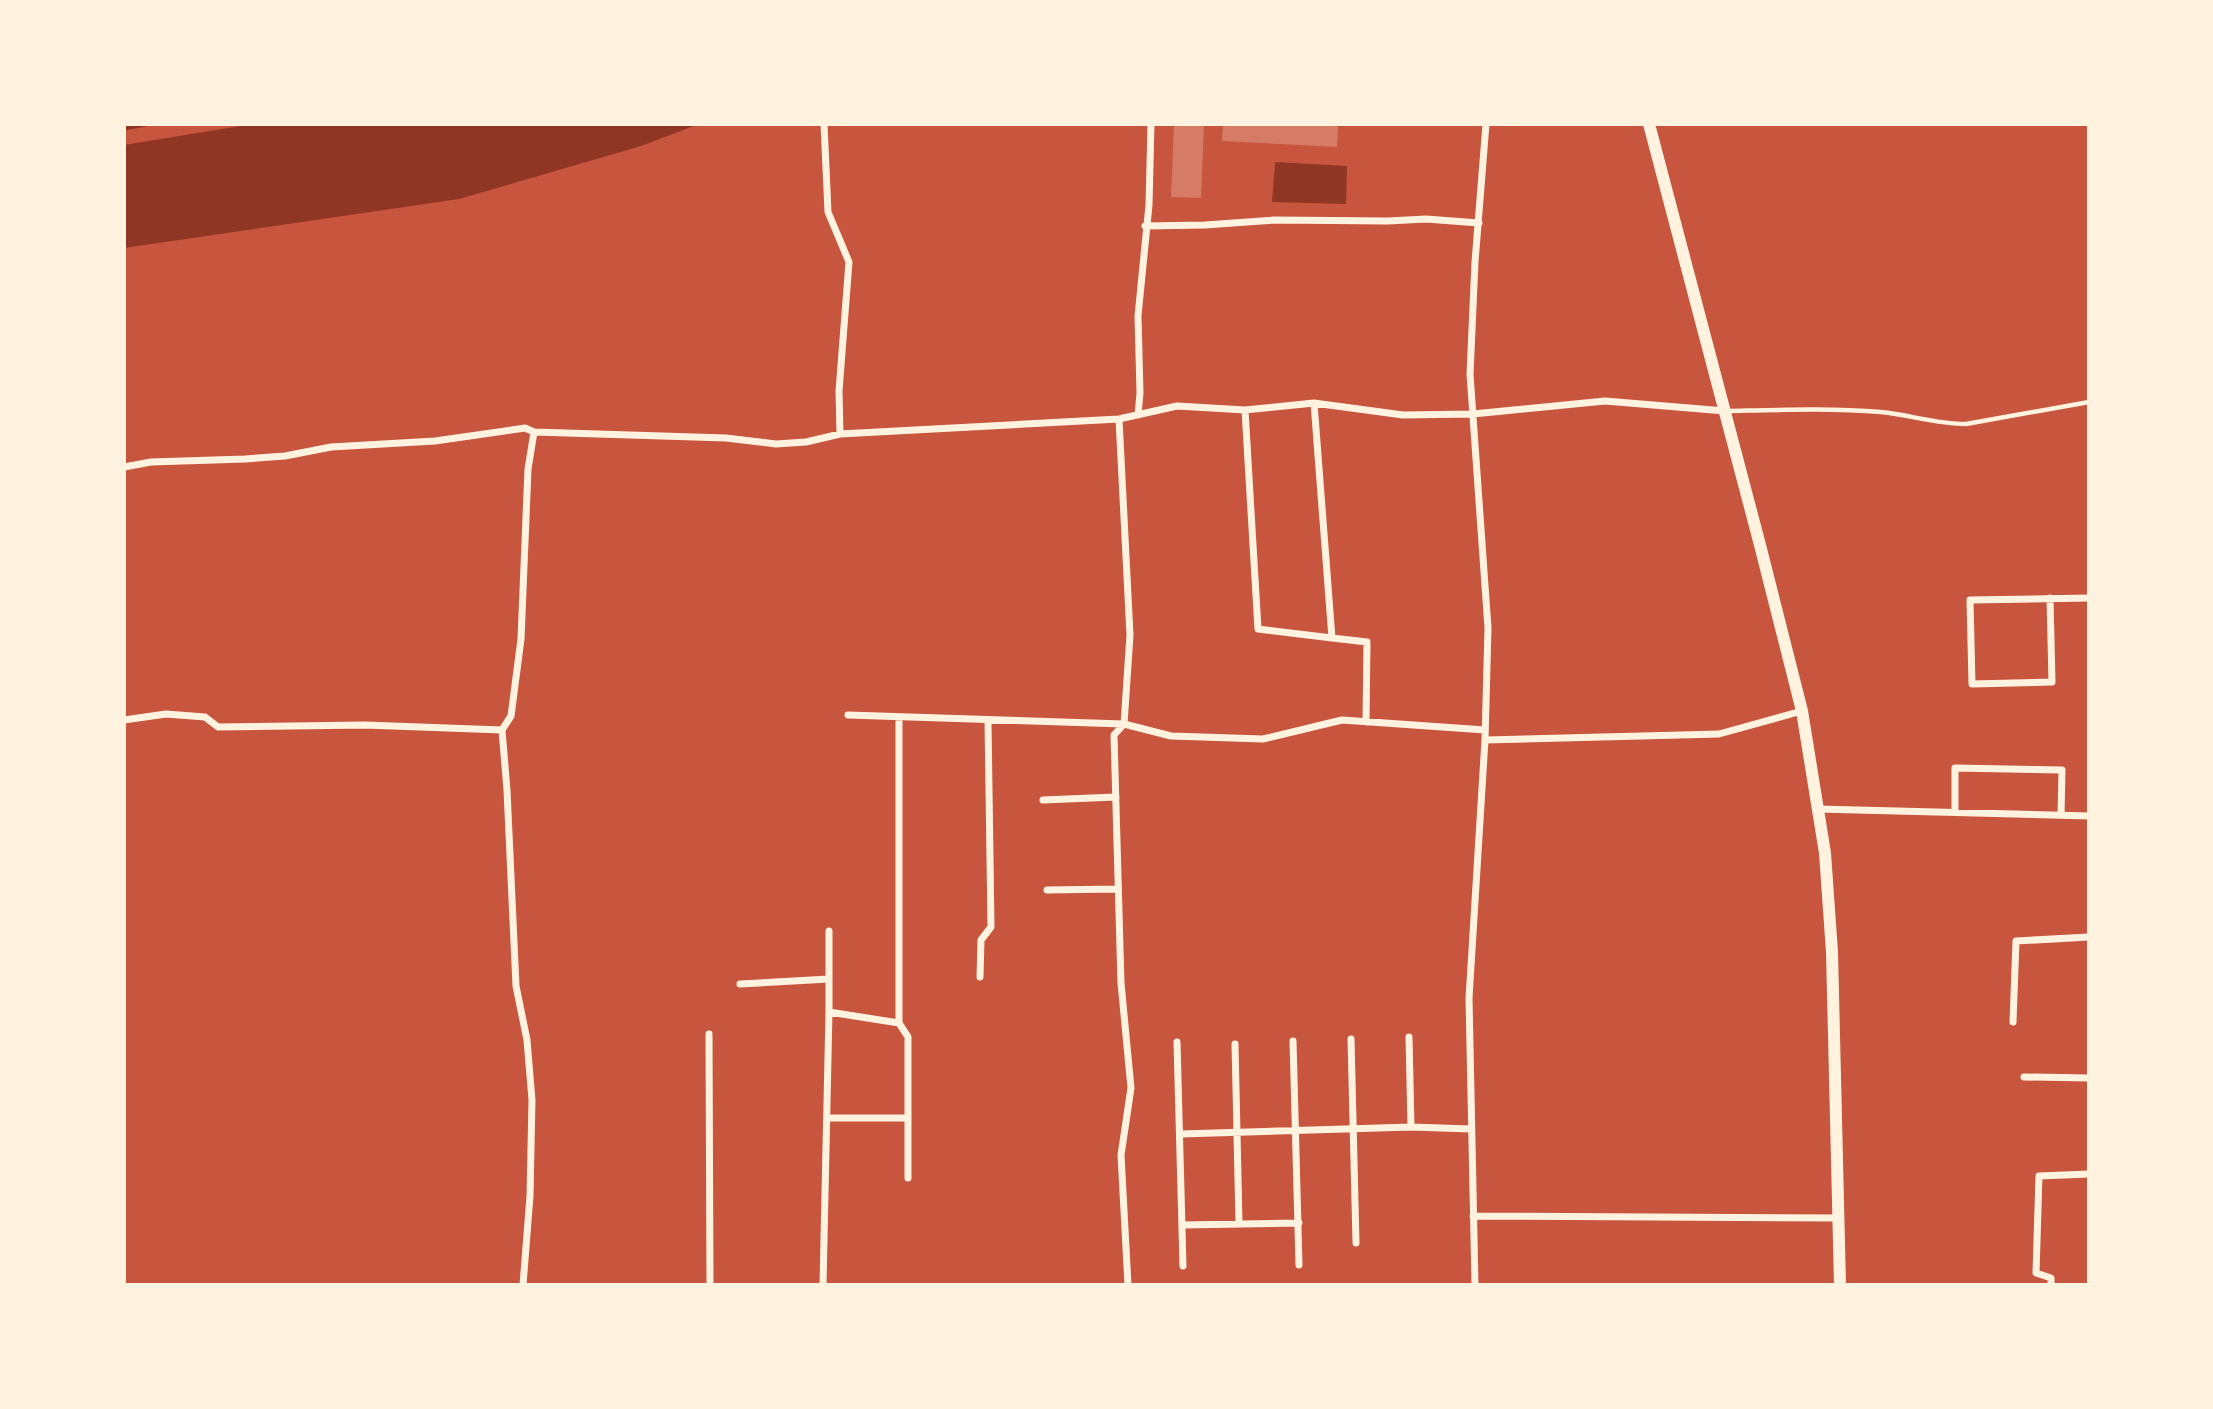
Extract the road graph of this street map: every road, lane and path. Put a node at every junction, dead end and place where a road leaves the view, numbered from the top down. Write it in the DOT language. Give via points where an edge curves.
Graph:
graph roads {
  1 [pos="824,124"];
  2 [pos="1151,124"];
  3 [pos="1486,124"];
  4 [pos="1649,124"];
  5 [pos="1479,223"];
  6 [pos="1145,226"];
  7 [pos="2089,402"];
  8 [pos="1314,403"];
  9 [pos="1245,410"];
  10 [pos="1725,411"];
  11 [pos="1473,414"];
  12 [pos="1138,415"];
  13 [pos="1119,419"];
  14 [pos="534,432"];
  15 [pos="840,434"];
  16 [pos="124,467"];
  17 [pos="2050,598"];
  18 [pos="2089,598"];
  19 [pos="1332,638"];
  20 [pos="1802,711"];
  21 [pos="848,715"];
  22 [pos="899,718"];
  23 [pos="124,720"];
  24 [pos="988,721"];
  25 [pos="1366,722"];
  26 [pos="1124,724"];
  27 [pos="502,730"];
  28 [pos="1485,730"];
  29 [pos="1485,740"];
  30 [pos="1116,797"];
  31 [pos="1043,800"];
  32 [pos="1818,809"];
  33 [pos="1955,812"];
  34 [pos="2061,816"];
  35 [pos="2089,816"];
  36 [pos="1118,889"];
  37 [pos="1047,890"];
  38 [pos="829,930"];
  39 [pos="2089,937"];
  40 [pos="980,976"];
  41 [pos="829,979"];
  42 [pos="740,984"];
  43 [pos="830,1012"];
  44 [pos="2012,1022"];
  45 [pos="899,1023"];
  46 [pos="709,1034"];
  47 [pos="1409,1037"];
  48 [pos="1351,1039"];
  49 [pos="1293,1041"];
  50 [pos="1177,1042"];
  51 [pos="1235,1044"];
  52 [pos="2024,1077"];
  53 [pos="2089,1078"];
  54 [pos="827,1118"];
  55 [pos="908,1118"];
  56 [pos="1411,1127"];
  57 [pos="1353,1129"];
  58 [pos="1471,1129"];
  59 [pos="1295,1131"];
  60 [pos="1237,1133"];
  61 [pos="1181,1134"];
  62 [pos="2089,1174"];
  63 [pos="908,1178"];
  64 [pos="1473,1216"];
  65 [pos="1839,1218"];
  66 [pos="1239,1223"];
  67 [pos="1299,1223"];
  68 [pos="1182,1225"];
  69 [pos="1356,1243"];
  70 [pos="1299,1265"];
  71 [pos="1183,1266"];
  72 [pos="523,1285"];
  73 [pos="710,1285"];
  74 [pos="823,1285"];
  75 [pos="1128,1285"];
  76 [pos="1475,1285"];
  77 [pos="1840,1285"];
  78 [pos="2051,1285"];
  1 -- 15 [label="street" via="828,212 849,262"];
  2 -- 6 [label="street"];
  3 -- 5 [label="street"];
  4 -- 10 [label="main road"];
  5 -- 6 [label="street" via="1275,220"];
  5 -- 11 [label="street" via="1470,374"];
  6 -- 12 [label="street" via="1138,316"];
  7 -- 10 [label="lane" via="1966,424 1885,412"];
  8 -- 9 [label="street"];
  8 -- 11 [label="street" via="1403,415"];
  8 -- 19 [label="street"];
  9 -- 12 [label="street" via="1177,406"];
  9 -- 19 [label="street" via="1258,629"];
  10 -- 11 [label="street" via="1605,401"];
  10 -- 20 [label="main road"];
  11 -- 28 [label="street" via="1488,628"];
  12 -- 13 [label="street"];
  13 -- 15 [label="street"];
  13 -- 26 [label="street" via="1130,635"];
  14 -- 15 [label="street" via="726,438 776,444"];
  14 -- 16 [label="street" via="525,428 435,441 331,447 285,456"];
  14 -- 27 [label="street" via="528,469 521,639 511,716"];
  17 -- 17 [label="street" via="1970,600 1972,684 2052,682"];
  17 -- 18 [label="street"];
  19 -- 25 [label="street" via="1367,642"];
  20 -- 29 [label="street" via="1719,734"];
  20 -- 32 [label="main road"];
  21 -- 22 [label="street"];
  22 -- 24 [label="street"];
  22 -- 45 [label="street"];
  23 -- 27 [label="street" via="166,714 205,717 219,727 365,725"];
  24 -- 26 [label="street"];
  24 -- 40 [label="street" via="991,927 981,940"];
  25 -- 26 [label="street" via="1342,720 1263,738 1171,736"];
  25 -- 28 [label="street"];
  26 -- 30 [label="street" via="1114,735"];
  27 -- 72 [label="street" via="516,986 532,1100"];
  28 -- 29 [label="street"];
  29 -- 58 [label="street" via="1469,998"];
  30 -- 31 [label="street"];
  30 -- 36 [label="street"];
  32 -- 33 [label="street"];
  32 -- 65 [label="main road" via="1832,952"];
  33 -- 34 [label="street"];
  33 -- 34 [label="street" via="1955,768 2062,770"];
  34 -- 35 [label="street"];
  36 -- 37 [label="street"];
  36 -- 75 [label="street" via="1130,1088 1121,1155"];
  38 -- 41 [label="street"];
  39 -- 44 [label="street" via="2016,941"];
  41 -- 42 [label="street"];
  41 -- 43 [label="street"];
  43 -- 45 [label="street"];
  43 -- 54 [label="street"];
  45 -- 55 [label="street" via="908,1037"];
  46 -- 73 [label="street"];
  47 -- 56 [label="street"];
  48 -- 57 [label="street"];
  49 -- 59 [label="street"];
  50 -- 61 [label="street"];
  51 -- 60 [label="street"];
  52 -- 53 [label="street"];
  54 -- 55 [label="street"];
  54 -- 74 [label="street"];
  55 -- 63 [label="street"];
  56 -- 57 [label="street"];
  56 -- 58 [label="street"];
  57 -- 59 [label="street"];
  57 -- 69 [label="street"];
  58 -- 64 [label="street"];
  59 -- 60 [label="street"];
  59 -- 67 [label="street"];
  60 -- 61 [label="street"];
  60 -- 66 [label="street"];
  61 -- 68 [label="street"];
  62 -- 78 [label="street" via="2039,1176 2036,1273 2051,1278"];
  64 -- 65 [label="street"];
  64 -- 76 [label="street"];
  65 -- 77 [label="main road"];
  66 -- 67 [label="street"];
  66 -- 68 [label="street"];
  67 -- 70 [label="street"];
  68 -- 71 [label="street"];
}
